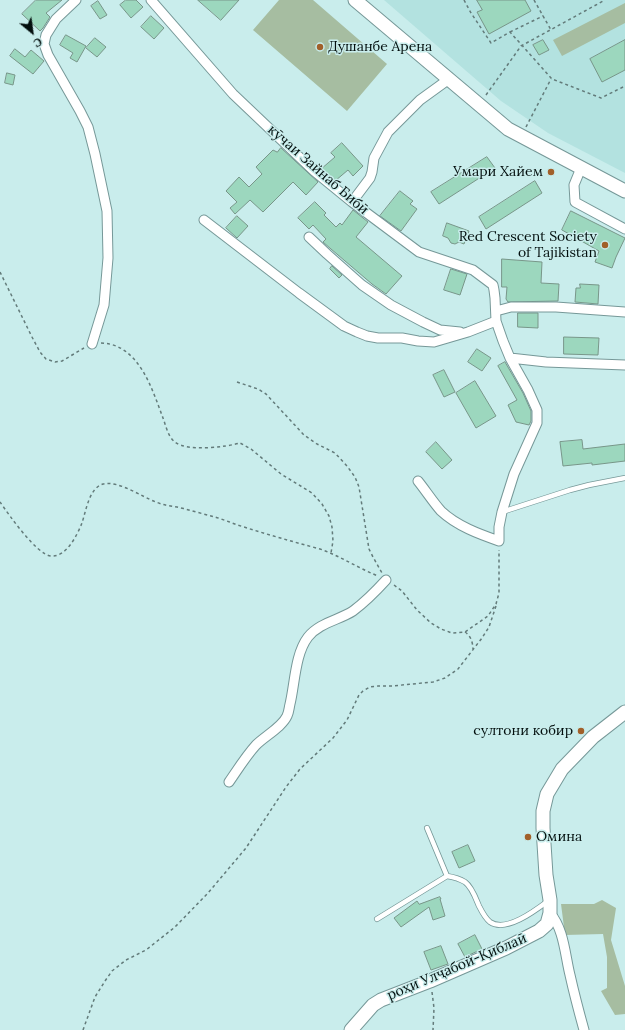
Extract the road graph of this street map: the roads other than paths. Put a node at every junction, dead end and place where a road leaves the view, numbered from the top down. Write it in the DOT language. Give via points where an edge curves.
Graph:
graph roads {
  1 [pos="76,0"];
  2 [pos="151,0"];
  3 [pos="355,0"];
  4 [pos="449,79"];
  5 [pos="581,168"];
  6 [pos="625,191"];
  7 [pos="352,202"];
  8 [pos="204,220"];
  9 [pos="625,229"];
  10 [pos="309,237"];
  11 [pos="496,311"];
  12 [pos="625,312"];
  13 [pos="496,321"];
  14 [pos="468,332"];
  15 [pos="92,344"];
  16 [pos="510,358"];
  17 [pos="625,365"];
  18 [pos="625,478"];
  19 [pos="418,481"];
  20 [pos="502,512"];
  21 [pos="386,580"];
  22 [pos="625,712"];
  23 [pos="229,782"];
  24 [pos="427,828"];
  25 [pos="448,876"];
  26 [pos="550,906"];
  27 [pos="377,919"];
  28 [pos="352,1030"];
  29 [pos="584,1030"];
  1 -- 15 [label="street" via="56,19 46,35 44,44 88,127 107,211 108,258 104,305"];
  2 -- 7 [label="street, кӯчаи Зайнаб Бибӣ" via="233,94 314,171"];
  3 -- 4 [label="street"];
  4 -- 5 [label="street" via="508,129"];
  4 -- 7 [label="street" via="420,100 388,132 374,158 370,178"];
  5 -- 6 [label="street"];
  5 -- 9 [label="street" via="574,185 575,202"];
  7 -- 11 [label="street, кӯчаи Зайнаб Бибӣ" via="419,252 473,270 493,285"];
  8 -- 14 [label="street" via="299,293 356,332 378,338 434,342"];
  10 -- 14 [label="street" via="362,285 391,305 440,330"];
  11 -- 12 [label="street" via="511,307 556,307"];
  11 -- 13 [label="street, кӯчаи Зайнаб Бибӣ"];
  13 -- 14 [label="street"];
  13 -- 16 [label="street, кӯчаи Зайнаб Бибӣ"];
  16 -- 17 [label="street"];
  16 -- 20 [label="street, кӯчаи Зайнаб Бибӣ" via="538,410 538,415"];
  18 -- 20 [label="lane" via="570,490"];
  19 -- 20 [label="street, кӯчаи Зайнаб Бибӣ" via="449,517 472,531 499,542"];
  21 -- 23 [label="street" via="352,611 320,627 307,638 298,662 287,716 246,757"];
  22 -- 26 [label="street" via="582,748 562,769 546,794 543,828"];
  24 -- 25 [label="lane"];
  25 -- 26 [label="lane" via="465,882 491,923 499,925 514,922"];
  25 -- 27 [label="lane"];
  26 -- 28 [label="street, роҳи Улҷабой-Қиблаӣ" via="547,924 539,931 506,948 381,1000 372,1005"];
  26 -- 29 [label="street" via="559,928"];
}
